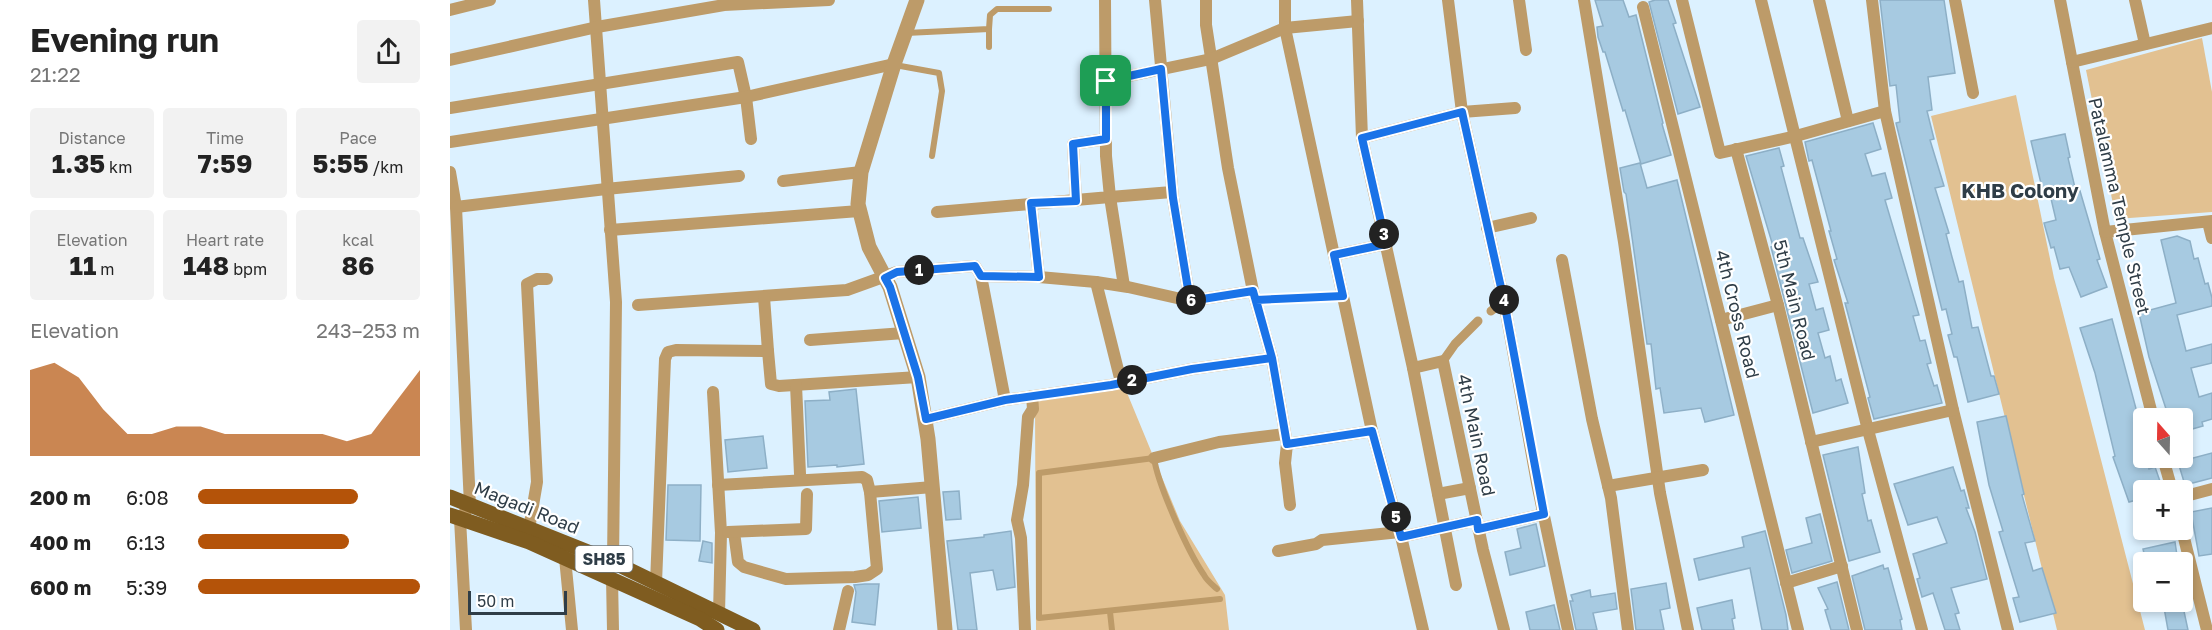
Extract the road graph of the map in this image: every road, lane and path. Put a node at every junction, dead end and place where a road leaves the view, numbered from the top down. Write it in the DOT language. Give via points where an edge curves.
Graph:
graph roads {
  1 [pos="490,0"];
  2 [pos="594,0"];
  3 [pos="829,0"];
  4 [pos="917,0"];
  5 [pos="1105,0"];
  6 [pos="1155,0"];
  7 [pos="1206,0"];
  8 [pos="1285,0"];
  9 [pos="1357,0"];
  10 [pos="1448,0"];
  11 [pos="1519,0"];
  12 [pos="1584,0"];
  13 [pos="1682,0"];
  14 [pos="1761,0"];
  15 [pos="1819,0"];
  16 [pos="1872,0"];
  17 [pos="1955,0"];
  18 [pos="2060,0"];
  19 [pos="2135,0"];
  20 [pos="1642,8"];
  21 [pos="1049,9"];
  22 [pos="450,10"];
  23 [pos="1358,21"];
  24 [pos="597,27"];
  25 [pos="1286,28"];
  26 [pos="2211,28"];
  27 [pos="989,29"];
  28 [pos="905,33"];
  29 [pos="2212,41"];
  30 [pos="2145,44"];
  31 [pos="989,46"];
  32 [pos="1526,50"];
  33 [pos="1211,59"];
  34 [pos="450,60"];
  35 [pos="2072,62"];
  36 [pos="894,64"];
  37 [pos="1161,69"];
  38 [pos="1106,81"];
  39 [pos="602,83"];
  40 [pos="1973,93"];
  41 [pos="746,97"];
  42 [pos="450,108"];
  43 [pos="1515,108"];
  44 [pos="1885,111"];
  45 [pos="1462,112"];
  46 [pos="602,118"];
  47 [pos="1848,121"];
  48 [pos="1796,136"];
  49 [pos="1362,138"];
  50 [pos="751,139"];
  51 [pos="1106,139"];
  52 [pos="450,142"];
  53 [pos="1736,149"];
  54 [pos="932,156"];
  55 [pos="450,172"];
  56 [pos="861,172"];
  57 [pos="739,176"];
  58 [pos="783,181"];
  59 [pos="606,189"];
  60 [pos="1173,192"];
  61 [pos="1110,197"];
  62 [pos="1076,201"];
  63 [pos="1031,203"];
  64 [pos="456,207"];
  65 [pos="859,212"];
  66 [pos="937,212"];
  67 [pos="1531,218"];
  68 [pos="2210,222"];
  69 [pos="1487,228"];
  70 [pos="610,230"];
  71 [pos="2105,232"];
  72 [pos="2212,238"];
  73 [pos="1386,244"];
  74 [pos="1334,255"];
  75 [pos="1562,260"];
  76 [pos="981,276"];
  77 [pos="1039,277"];
  78 [pos="885,278"];
  79 [pos="546,279"];
  80 [pos="1096,282"];
  81 [pos="1124,286"];
  82 [pos="1255,296"];
  83 [pos="1343,296"];
  84 [pos="764,297"];
  85 [pos="1190,301"];
  86 [pos="1504,301"];
  87 [pos="1778,305"];
  88 [pos="638,306"];
  89 [pos="1491,311"];
  90 [pos="1721,320"];
  91 [pos="1478,321"];
  92 [pos="904,333"];
  93 [pos="810,340"];
  94 [pos="768,351"];
  95 [pos="1272,358"];
  96 [pos="1443,361"];
  97 [pos="1413,368"];
  98 [pos="918,377"];
  99 [pos="1120,382"];
  100 [pos="796,385"];
  101 [pos="713,392"];
  102 [pos="1032,396"];
  103 [pos="1005,400"];
  104 [pos="2150,408"];
  105 [pos="1953,410"];
  106 [pos="926,419"];
  107 [pos="1868,430"];
  108 [pos="1372,431"];
  109 [pos="1286,439"];
  110 [pos="1811,442"];
  111 [pos="1154,458"];
  112 [pos="1703,470"];
  113 [pos="800,474"];
  114 [pos="1658,477"];
  115 [pos="718,485"];
  116 [pos="1608,486"];
  117 [pos="933,487"];
  118 [pos="1470,488"];
  119 [pos="2212,489"];
  120 [pos="870,492"];
  121 [pos="807,494"];
  122 [pos="1438,494"];
  123 [pos="2193,494"];
  124 [pos="450,497"];
  125 [pos="1290,505"];
  126 [pos="471,506"];
  127 [pos="1544,514"];
  128 [pos="455,517"];
  129 [pos="1477,525"];
  130 [pos="1444,527"];
  131 [pos="529,529"];
  132 [pos="734,532"];
  133 [pos="721,533"];
  134 [pos="1400,534"];
  135 [pos="2185,540"];
  136 [pos="1278,550"];
  137 [pos="565,558"];
  138 [pos="613,562"];
  139 [pos="1842,566"];
  140 [pos="612,578"];
  141 [pos="656,583"];
  142 [pos="1786,583"];
  143 [pos="1456,585"];
  144 [pos="1217,589"];
  145 [pos="848,591"];
  146 [pos="1220,599"];
  147 [pos="2207,608"];
  148 [pos="1110,612"];
  149 [pos="719,613"];
  150 [pos="466,630"];
  151 [pos="572,630"];
  152 [pos="614,630"];
  153 [pos="717,630"];
  154 [pos="753,630"];
  155 [pos="838,630"];
  156 [pos="945,630"];
  157 [pos="1025,630"];
  158 [pos="1112,630"];
  159 [pos="1423,630"];
  160 [pos="1504,630"];
  161 [pos="1568,630"];
  162 [pos="1628,630"];
  163 [pos="1688,630"];
  164 [pos="1798,630"];
  165 [pos="1857,630"];
  166 [pos="1922,630"];
  167 [pos="2008,630"];
  168 [pos="2207,630"];
  1 -- 22 [label="street"];
  2 -- 24 [label="street"];
  3 -- 24 [label="street" via="724,4"];
  4 -- 28 [label="street"];
  5 -- 38 [label="street"];
  6 -- 37 [label="street"];
  7 -- 33 [label="street"];
  8 -- 25 [label="street"];
  9 -- 23 [label="street"];
  10 -- 45 [label="street"];
  11 -- 32 [label="street"];
  12 -- 114 [label="street"];
  13 -- 53 [label="street" via="1720,153"];
  14 -- 48 [label="street"];
  15 -- 47 [label="street"];
  16 -- 44 [label="street"];
  17 -- 40 [label="street"];
  18 -- 35 [label="street, Patalamma Temple Street"];
  19 -- 30 [label="street"];
  20 -- 90 [label="street, 4th Cross Road"];
  21 -- 27 [label="lane" via="997,9 990,15"];
  23 -- 25 [label="street"];
  23 -- 49 [label="street"];
  24 -- 34 [label="street"];
  24 -- 39 [label="street"];
  25 -- 33 [label="street"];
  25 -- 74 [label="street"];
  26 -- 29 [label="street"];
  26 -- 30 [label="street"];
  27 -- 28 [label="lane"];
  27 -- 31 [label="lane"];
  28 -- 36 [label="street"];
  30 -- 35 [label="street"];
  33 -- 37 [label="street"];
  33 -- 82 [label="street" via="1228,168"];
  35 -- 71 [label="street, Patalamma Temple Street"];
  36 -- 41 [label="street"];
  36 -- 54 [label="lane" via="939,73 942,91"];
  36 -- 56 [label="street"];
  37 -- 38 [label="street"];
  37 -- 60 [label="street"];
  38 -- 51 [label="street"];
  39 -- 41 [label="street" via="738,62"];
  39 -- 42 [label="street"];
  39 -- 46 [label="street"];
  41 -- 46 [label="street"];
  41 -- 50 [label="street"];
  43 -- 45 [label="street"];
  44 -- 47 [label="street"];
  44 -- 105 [label="street"];
  45 -- 49 [label="street"];
  45 -- 69 [label="street"];
  46 -- 52 [label="street"];
  46 -- 59 [label="street"];
  47 -- 48 [label="street"];
  48 -- 53 [label="street"];
  48 -- 107 [label="street"];
  49 -- 73 [label="street"];
  51 -- 61 [label="street"];
  51 -- 62 [label="street" via="1073,144"];
  53 -- 87 [label="street, 5th Main Road"];
  55 -- 64 [label="street"];
  56 -- 58 [label="street"];
  56 -- 65 [label="street"];
  57 -- 59 [label="street"];
  59 -- 64 [label="street"];
  59 -- 70 [label="street"];
  60 -- 61 [label="street"];
  60 -- 85 [label="street"];
  61 -- 62 [label="street"];
  61 -- 81 [label="street"];
  62 -- 63 [label="street"];
  63 -- 66 [label="street"];
  63 -- 77 [label="street"];
  64 -- 126 [label="street"];
  65 -- 70 [label="street"];
  65 -- 78 [label="street" via="868,247"];
  67 -- 69 [label="street"];
  68 -- 71 [label="street"];
  68 -- 72 [label="street"];
  69 -- 86 [label="street"];
  70 -- 138 [label="street" via="616,302"];
  71 -- 104 [label="street, Patalamma Temple Street"];
  73 -- 74 [label="street"];
  73 -- 97 [label="street"];
  74 -- 83 [label="street"];
  75 -- 116 [label="street"];
  76 -- 77 [label="street"];
  76 -- 78 [label="street" via="975,266 897,272"];
  76 -- 103 [label="street"];
  77 -- 80 [label="street"];
  78 -- 84 [label="street" via="846,290"];
  78 -- 92 [label="street"];
  79 -- 131 [label="street" via="527,284 537,482"];
  80 -- 81 [label="street"];
  80 -- 99 [label="street"];
  81 -- 85 [label="street"];
  82 -- 83 [label="lane"];
  82 -- 85 [label="street"];
  82 -- 95 [label="street"];
  83 -- 108 [label="street"];
  84 -- 88 [label="street"];
  84 -- 94 [label="street"];
  86 -- 89 [label="street"];
  86 -- 127 [label="street"];
  87 -- 90 [label="street"];
  87 -- 110 [label="street, 5th Main Road"];
  90 -- 142 [label="street, 4th Cross Road"];
  91 -- 96 [label="street"];
  92 -- 93 [label="street"];
  92 -- 98 [label="street"];
  94 -- 100 [label="street" via="771,384"];
  94 -- 141 [label="street" via="676,350 668,352 664,359"];
  95 -- 99 [label="street"];
  95 -- 109 [label="street"];
  96 -- 97 [label="street, 4th Main Road"];
  96 -- 118 [label="street, 4th Main Road"];
  97 -- 122 [label="street"];
  98 -- 100 [label="street"];
  98 -- 106 [label="street"];
  99 -- 102 [label="street"];
  100 -- 113 [label="street"];
  101 -- 115 [label="street"];
  102 -- 103 [label="street"];
  102 -- 157 [label="street" via="1017,520"];
  103 -- 106 [label="street"];
  105 -- 107 [label="street"];
  105 -- 167 [label="street"];
  106 -- 117 [label="street"];
  107 -- 110 [label="street"];
  107 -- 166 [label="street"];
  108 -- 109 [label="street"];
  108 -- 134 [label="street"];
  109 -- 111 [label="street" via="1219,442"];
  109 -- 125 [label="street"];
  110 -- 139 [label="street, 5th Main Road"];
  111 -- 144 [label="lane" via="1188,546"];
  111 -- 148 [label="lane" via="1039,473 1040,618"];
  112 -- 114 [label="street"];
  114 -- 116 [label="street"];
  114 -- 163 [label="street"];
  115 -- 120 [label="street" via="862,477"];
  115 -- 133 [label="street"];
  116 -- 162 [label="street"];
  117 -- 120 [label="street"];
  117 -- 156 [label="street"];
  118 -- 122 [label="street"];
  118 -- 129 [label="street, 4th Main Road"];
  119 -- 123 [label="street"];
  120 -- 132 [label="street" via="877,569 868,575 786,579 744,567 738,562"];
  121 -- 132 [label="street" via="806,529"];
  122 -- 130 [label="street"];
  124 -- 126 [label="main road, Magadi Road / SH85"];
  126 -- 128 [label="street"];
  126 -- 131 [label="main road, Magadi Road / SH85"];
  127 -- 129 [label="street"];
  127 -- 161 [label="street"];
  128 -- 137 [label="main road, Magadi Road / SH85"];
  128 -- 150 [label="street"];
  129 -- 130 [label="street"];
  129 -- 160 [label="street, 4th Main Road"];
  130 -- 134 [label="street"];
  130 -- 143 [label="street"];
  131 -- 138 [label="main road, Magadi Road / SH85"];
  132 -- 133 [label="street"];
  133 -- 149 [label="street"];
  134 -- 136 [label="street" via="1322,540"];
  134 -- 159 [label="street"];
  135 -- 147 [label="street"];
  137 -- 140 [label="main road, Magadi Road / SH85"];
  137 -- 151 [label="street"];
  138 -- 141 [label="main road, Magadi Road / SH85"];
  139 -- 142 [label="street"];
  139 -- 165 [label="street, 5th Main Road"];
  140 -- 152 [label="street"];
  140 -- 153 [label="main road, Magadi Road / SH85"];
  141 -- 149 [label="main road, Magadi Road / SH85"];
  142 -- 164 [label="street, 4th Cross Road"];
  145 -- 155 [label="street"];
  146 -- 148 [label="lane"];
  147 -- 168 [label="street"];
  148 -- 158 [label="lane"];
  149 -- 154 [label="main road, Magadi Road / SH85"];
}
